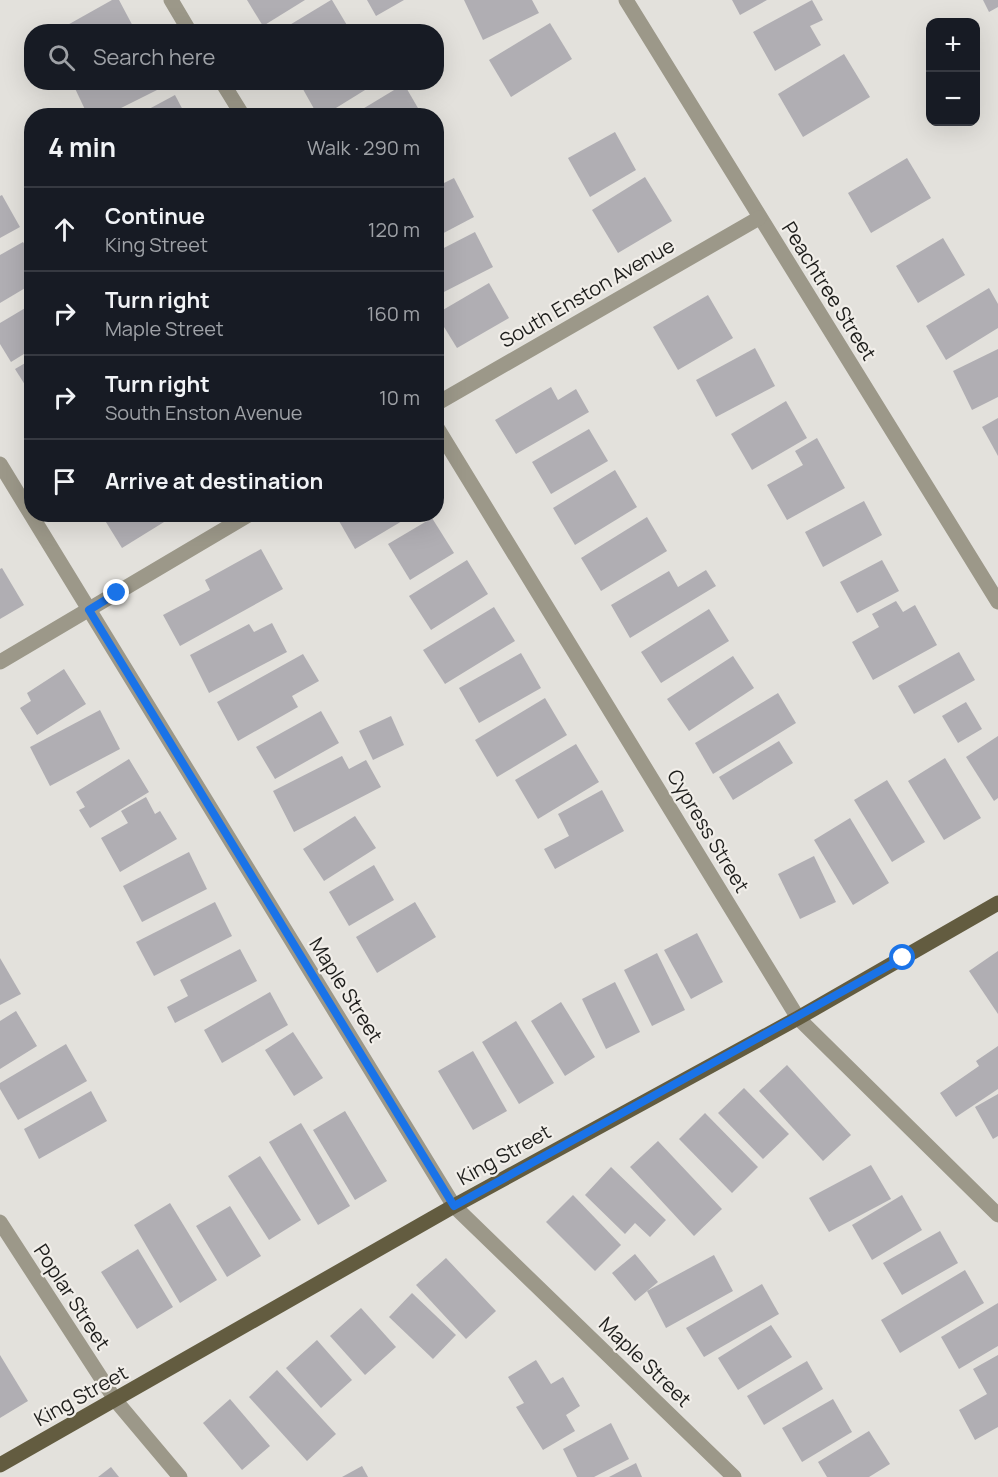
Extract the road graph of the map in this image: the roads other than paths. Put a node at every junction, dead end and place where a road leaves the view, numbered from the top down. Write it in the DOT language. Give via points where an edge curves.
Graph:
graph roads {
  1 [pos="171,0"];
  2 [pos="626,0"];
  3 [pos="185,24"];
  4 [pos="227,90"];
  5 [pos="238,108"];
  6 [pos="759,218"];
  7 [pos="444,399"];
  8 [pos="444,439"];
  9 [pos="0,464"];
  10 [pos="24,503"];
  11 [pos="35,522"];
  12 [pos="237,522"];
  13 [pos="998,602"];
  14 [pos="89,610"];
  15 [pos="0,662"];
  16 [pos="998,903"];
  17 [pos="798,1018"];
  18 [pos="454,1206"];
  19 [pos="998,1215"];
  20 [pos="0,1222"];
  21 [pos="116,1401"];
  22 [pos="0,1465"];
  23 [pos="180,1477"];
  24 [pos="734,1477"];
  1 -- 3 [label="street"];
  2 -- 6 [label="street, Peachtree Street"];
  4 -- 5 [label="street"];
  6 -- 7 [label="street, South Enston Avenue"];
  6 -- 13 [label="street, Peachtree Street"];
  8 -- 17 [label="street, Cypress Street"];
  9 -- 10 [label="street, Maple Street"];
  11 -- 14 [label="street, Maple Street"];
  12 -- 14 [label="street"];
  14 -- 15 [label="street"];
  14 -- 18 [label="street, Maple Street"];
  16 -- 17 [label="main road, King Street"];
  17 -- 18 [label="main road, King Street"];
  17 -- 19 [label="street, Cypress Street"];
  18 -- 21 [label="main road, King Street"];
  18 -- 24 [label="street, Maple Street"];
  20 -- 21 [label="street, Poplar Street"];
  21 -- 22 [label="main road, King Street"];
  21 -- 23 [label="street, Poplar Street"];
}
